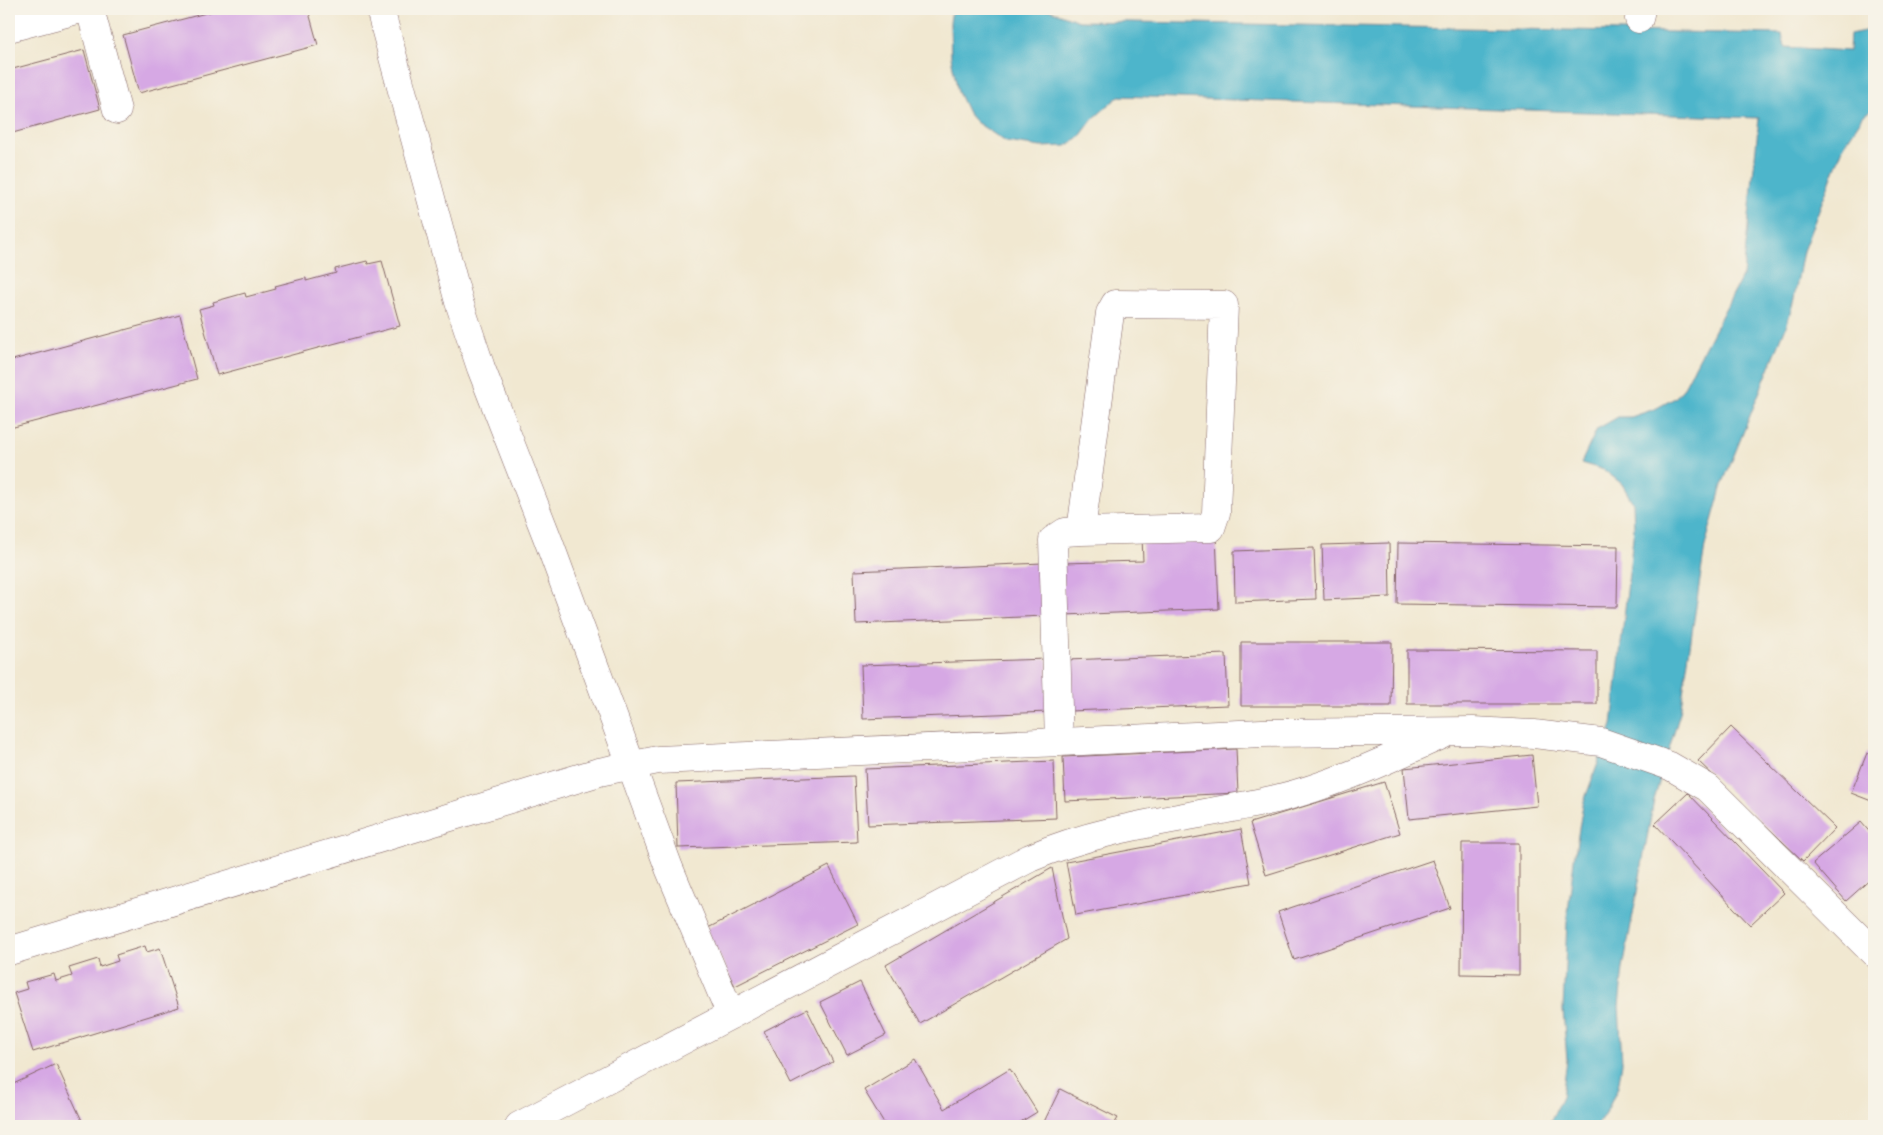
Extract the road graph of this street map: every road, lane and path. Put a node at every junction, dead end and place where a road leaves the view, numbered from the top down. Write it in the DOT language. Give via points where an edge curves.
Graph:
graph roads {
  1 [pos="81,9"];
  2 [pos="90,9"];
  3 [pos="380,9"];
  4 [pos="9,28"];
  5 [pos="117,110"];
  6 [pos="1081,531"];
  7 [pos="1453,731"];
  8 [pos="1059,742"];
  9 [pos="632,765"];
  10 [pos="9,951"];
  11 [pos="1874,952"];
  12 [pos="731,1015"];
  13 [pos="520,1126"];
  1 -- 4 [label="street"];
  2 -- 5 [label="street"];
  3 -- 9 [label="street" via="459,302 481,368 548,537"];
  6 -- 6 [label="street" via="1110,313 1115,304 1224,304 1216,513 1210,528"];
  6 -- 8 [label="street" via="1065,532 1053,540"];
  7 -- 8 [label="street" via="1262,732"];
  7 -- 11 [label="street" via="1534,734 1601,742 1670,766 1708,788"];
  7 -- 12 [label="street" via="1356,773 1277,798 1100,833 1053,848"];
  8 -- 9 [label="street" via="658,760"];
  9 -- 10 [label="street" via="599,772"];
  9 -- 12 [label="street" via="669,868"];
  12 -- 13 [label="street"];
}
